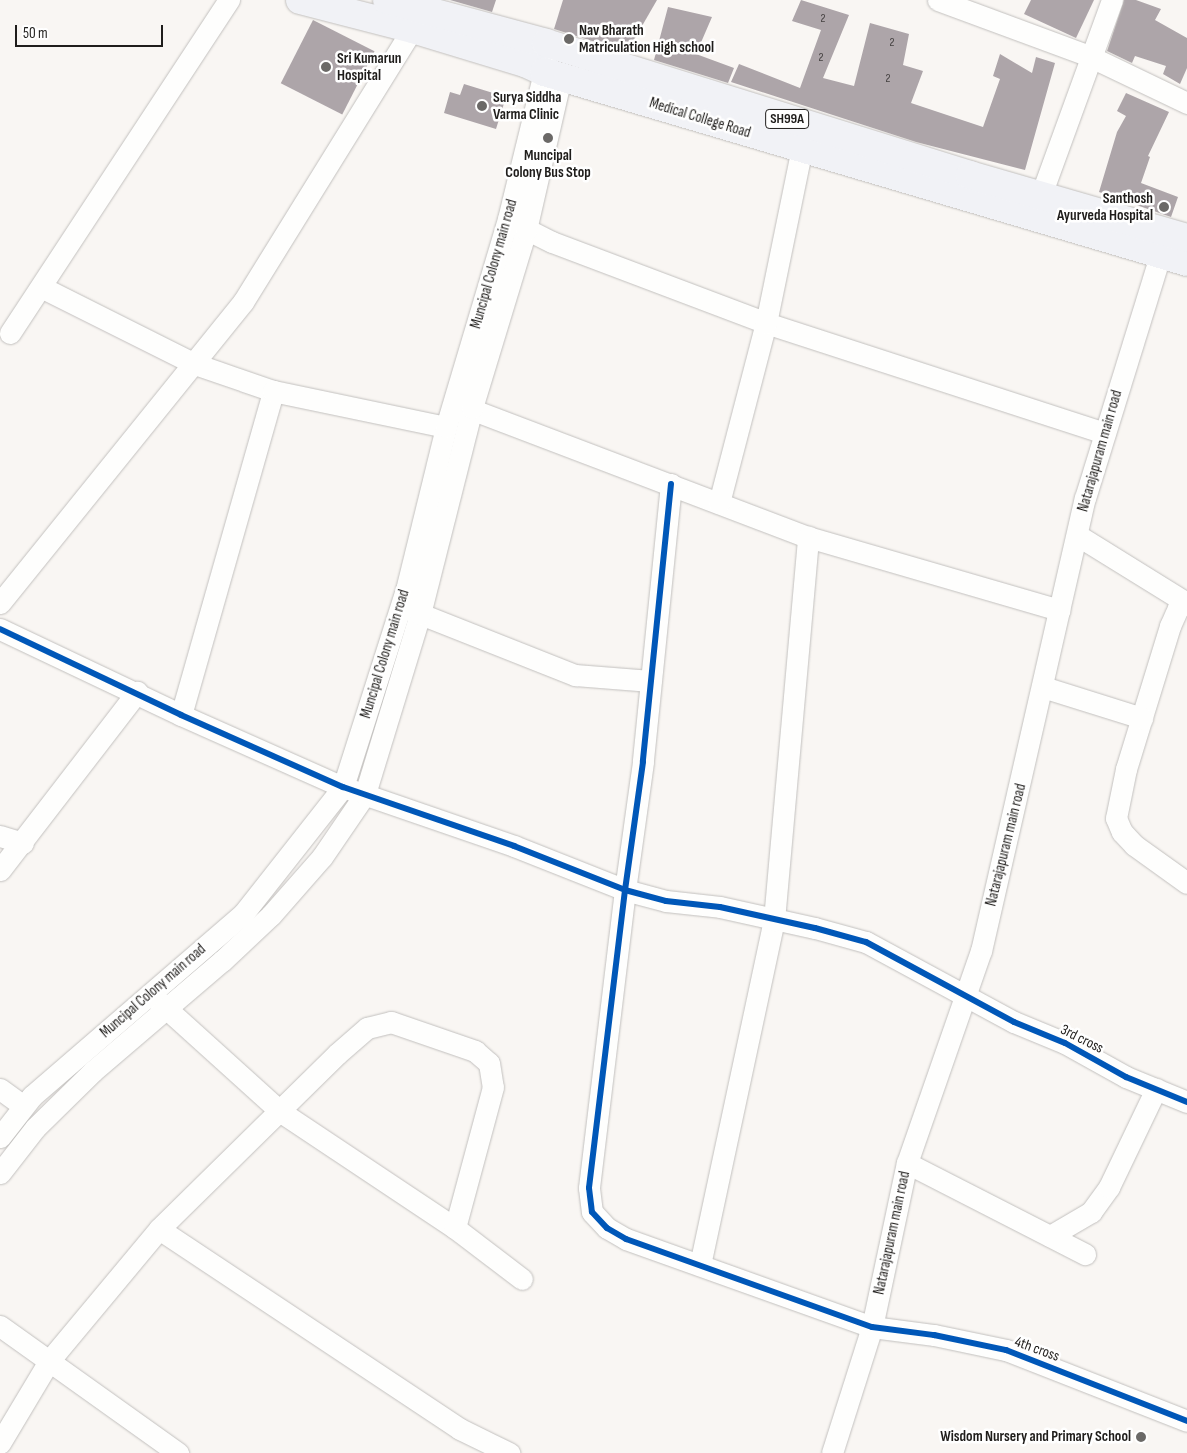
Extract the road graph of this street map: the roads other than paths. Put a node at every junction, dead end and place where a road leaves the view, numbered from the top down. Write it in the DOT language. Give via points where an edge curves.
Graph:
graph roads {
  1 [pos="229,0"];
  2 [pos="300,0"];
  3 [pos="387,0"];
  4 [pos="938,0"];
  5 [pos="1112,0"];
  6 [pos="418,20"];
  7 [pos="546,44"];
  8 [pos="1089,56"];
  9 [pos="552,74"];
  10 [pos="1187,103"];
  11 [pos="802,148"];
  12 [pos="1041,195"];
  13 [pos="508,219"];
  14 [pos="526,230"];
  15 [pos="1172,242"];
  16 [pos="1187,262"];
  17 [pos="43,288"];
  18 [pos="766,323"];
  19 [pos="10,333"];
  20 [pos="195,364"];
  21 [pos="273,391"];
  22 [pos="463,406"];
  23 [pos="446,427"];
  24 [pos="1105,433"];
  25 [pos="671,484"];
  26 [pos="719,503"];
  27 [pos="1077,535"];
  28 [pos="808,537"];
  29 [pos="0,602"];
  30 [pos="1186,602"];
  31 [pos="410,610"];
  32 [pos="1060,610"];
  33 [pos="0,629"];
  34 [pos="652,681"];
  35 [pos="1043,687"];
  36 [pos="137,692"];
  37 [pos="181,715"];
  38 [pos="1142,718"];
  39 [pos="343,787"];
  40 [pos="365,794"];
  41 [pos="0,836"];
  42 [pos="23,843"];
  43 [pos="0,870"];
  44 [pos="1187,883"];
  45 [pos="625,890"];
  46 [pos="774,920"];
  47 [pos="150,994"];
  48 [pos="967,994"];
  49 [pos="167,1009"];
  50 [pos="1156,1089"];
  51 [pos="0,1090"];
  52 [pos="1187,1102"];
  53 [pos="23,1106"];
  54 [pos="281,1112"];
  55 [pos="0,1137"];
  56 [pos="907,1163"];
  57 [pos="0,1173"];
  58 [pos="455,1228"];
  59 [pos="159,1229"];
  60 [pos="1050,1236"];
  61 [pos="1085,1254"];
  62 [pos="700,1265"];
  63 [pos="522,1279"];
  64 [pos="0,1326"];
  65 [pos="872,1327"];
  66 [pos="49,1361"];
  67 [pos="1187,1421"];
  68 [pos="0,1443"];
  69 [pos="178,1453"];
  70 [pos="510,1453"];
  71 [pos="832,1453"];
  1 -- 17 [label="street"];
  2 -- 6 [label="main road, Medical College Road / SH99A"];
  3 -- 6 [label="main road, Medical College Road / SH99A"];
  4 -- 8 [label="street"];
  5 -- 8 [label="street"];
  6 -- 7 [label="main road, Medical College Road / SH99A"];
  6 -- 9 [label="main road, Medical College Road / SH99A"];
  6 -- 20 [label="street" via="243,302"];
  7 -- 9 [label="street, Muncipal Colony main road"];
  7 -- 12 [label="main road, Medical College Road / SH99A"];
  8 -- 10 [label="street"];
  8 -- 12 [label="street"];
  9 -- 11 [label="main road, Medical College Road / SH99A"];
  9 -- 13 [label="street, Muncipal Colony main road"];
  9 -- 14 [label="street"];
  11 -- 15 [label="main road, Medical College Road / SH99A"];
  11 -- 18 [label="street"];
  12 -- 15 [label="main road, Medical College Road / SH99A"];
  13 -- 14 [label="street"];
  13 -- 22 [label="street, Muncipal Colony main road"];
  14 -- 18 [label="street"];
  14 -- 22 [label="street"];
  15 -- 16 [label="main road, Medical College Road / SH99A"];
  15 -- 24 [label="street, Natarajapuram main road"];
  17 -- 19 [label="street"];
  17 -- 20 [label="street"];
  18 -- 24 [label="street"];
  18 -- 26 [label="street"];
  20 -- 21 [label="street"];
  20 -- 29 [label="street"];
  21 -- 23 [label="street"];
  21 -- 37 [label="street"];
  22 -- 23 [label="street, Muncipal Colony main road"];
  22 -- 25 [label="street"];
  22 -- 31 [label="street"];
  23 -- 31 [label="street, Muncipal Colony main road"];
  24 -- 27 [label="street, Natarajapuram main road"];
  25 -- 26 [label="street"];
  25 -- 34 [label="street, 4th cross"];
  26 -- 28 [label="street"];
  27 -- 30 [label="street"];
  27 -- 32 [label="street, Natarajapuram main road"];
  28 -- 32 [label="street"];
  28 -- 46 [label="street"];
  30 -- 38 [label="street" via="1178,608 1170,626"];
  31 -- 34 [label="street" via="576,675"];
  31 -- 39 [label="street, Muncipal Colony main road"];
  31 -- 40 [label="street"];
  32 -- 35 [label="street, Natarajapuram main road"];
  33 -- 36 [label="street, 3rd cross"];
  34 -- 45 [label="street, 4th cross"];
  35 -- 38 [label="street"];
  35 -- 48 [label="street, Natarajapuram main road" via="981,950"];
  36 -- 37 [label="street, 3rd cross"];
  36 -- 42 [label="street"];
  37 -- 39 [label="street, 3rd cross"];
  38 -- 44 [label="street" via="1126,769 1116,818 1122,832 1134,845"];
  39 -- 40 [label="street, 3rd cross"];
  39 -- 47 [label="street, Muncipal Colony main road" via="243,914"];
  40 -- 45 [label="street, 3rd cross" via="514,846"];
  40 -- 49 [label="street" via="322,857 271,915"];
  41 -- 42 [label="street"];
  42 -- 43 [label="street"];
  45 -- 46 [label="street, 3rd cross" via="666,902 720,908"];
  45 -- 62 [label="street, 4th cross" via="589,1188 592,1212 607,1228 626,1239"];
  46 -- 48 [label="street, 3rd cross" via="866,942"];
  46 -- 62 [label="street"];
  47 -- 49 [label="street"];
  47 -- 53 [label="street, Muncipal Colony main road"];
  48 -- 50 [label="street, 3rd cross" via="1014,1022 1065,1043 1126,1077"];
  48 -- 56 [label="street, Natarajapuram main road"];
  49 -- 54 [label="street"];
  49 -- 57 [label="street" via="93,1071 35,1128"];
  50 -- 52 [label="street, 3rd cross"];
  50 -- 60 [label="street" via="1109,1188 1091,1212"];
  51 -- 53 [label="street"];
  53 -- 55 [label="street, Muncipal Colony main road"];
  54 -- 58 [label="street"];
  54 -- 58 [label="street" via="367,1028 391,1022 475,1050 489,1063 493,1087"];
  54 -- 59 [label="street"];
  56 -- 60 [label="street"];
  56 -- 65 [label="street, Natarajapuram main road"];
  58 -- 63 [label="street"];
  59 -- 66 [label="street"];
  59 -- 70 [label="street" via="460,1429"];
  60 -- 61 [label="street"];
  62 -- 65 [label="street, 4th cross"];
  64 -- 66 [label="street"];
  65 -- 67 [label="street, 4th cross" via="934,1335 1006,1350"];
  65 -- 71 [label="street, Natarajapuram main road"];
  66 -- 68 [label="street"];
  66 -- 69 [label="street"];
}
